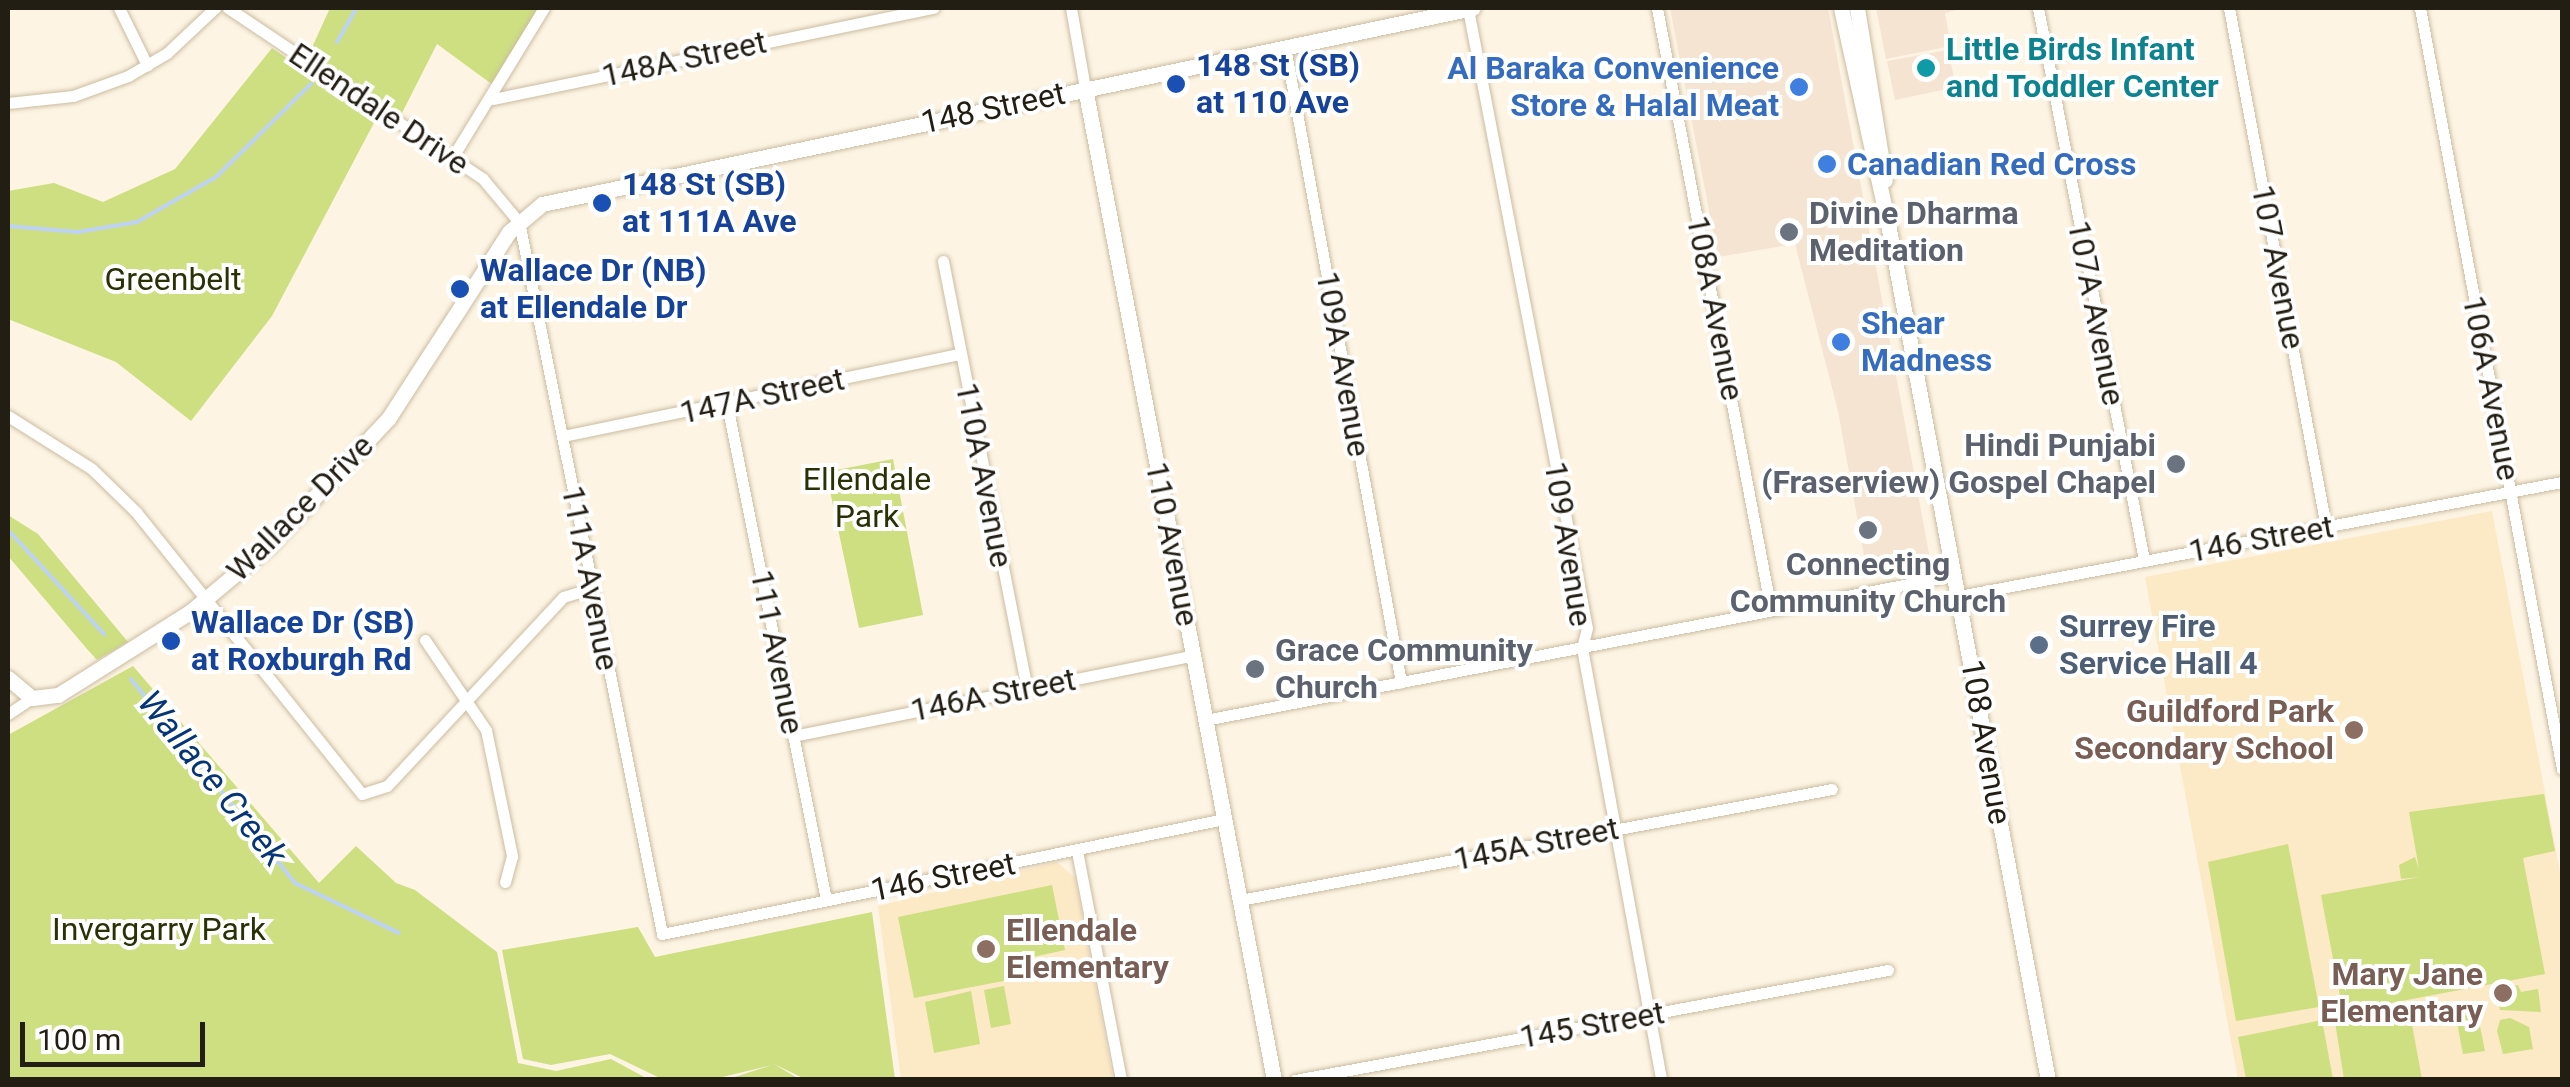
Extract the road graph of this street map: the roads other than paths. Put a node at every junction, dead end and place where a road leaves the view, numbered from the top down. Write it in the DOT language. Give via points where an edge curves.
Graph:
graph roads {
  1 [pos="118,8"];
  2 [pos="215,8"];
  3 [pos="228,8"];
  4 [pos="544,8"];
  5 [pos="934,8"];
  6 [pos="1071,8"];
  7 [pos="1470,8"];
  8 [pos="1656,8"];
  9 [pos="1841,8"];
  10 [pos="1857,8"];
  11 [pos="2038,8"];
  12 [pos="2229,8"];
  13 [pos="2420,8"];
  14 [pos="1285,46"];
  15 [pos="147,65"];
  16 [pos="1084,88"];
  17 [pos="493,99"];
  18 [pos="8,103"];
  19 [pos="452,158"];
  20 [pos="518,222"];
  21 [pos="1890,228"];
  22 [pos="943,262"];
  23 [pos="960,354"];
  24 [pos="727,404"];
  25 [pos="8,416"];
  26 [pos="563,436"];
  27 [pos="2562,482"];
  28 [pos="2511,492"];
  29 [pos="2326,527"];
  30 [pos="2144,560"];
  31 [pos="1954,575"];
  32 [pos="592,588"];
  33 [pos="1959,596"];
  34 [pos="205,600"];
  35 [pos="1772,610"];
  36 [pos="425,640"];
  37 [pos="1582,648"];
  38 [pos="1193,655"];
  39 [pos="8,678"];
  40 [pos="1401,682"];
  41 [pos="1027,689"];
  42 [pos="468,697"];
  43 [pos="32,698"];
  44 [pos="8,714"];
  45 [pos="1205,720"];
  46 [pos="794,736"];
  47 [pos="2562,769"];
  48 [pos="1832,789"];
  49 [pos="1224,820"];
  50 [pos="1614,830"];
  51 [pos="1078,851"];
  52 [pos="505,882"];
  53 [pos="826,900"];
  54 [pos="1240,900"];
  55 [pos="662,934"];
  56 [pos="1888,970"];
  57 [pos="1649,1014"];
  58 [pos="1121,1080"];
  59 [pos="1274,1080"];
  60 [pos="1295,1080"];
  61 [pos="1661,1080"];
  62 [pos="2048,1080"];
  1 -- 15 [label="street"];
  2 -- 15 [label="street"];
  3 -- 19 [label="street, Ellendale Drive"];
  4 -- 17 [label="street"];
  5 -- 17 [label="street, 148A Street"];
  6 -- 16 [label="street, 110 Avenue"];
  7 -- 14 [label="street, 148 Street"];
  7 -- 37 [label="street, 109 Avenue" via="1587,628"];
  8 -- 35 [label="street, 108A Avenue"];
  9 -- 21 [label="street, 108 Avenue"];
  10 -- 21 [label="street, 108 Avenue"];
  11 -- 30 [label="street, 107A Avenue"];
  12 -- 29 [label="street, 107 Avenue"];
  13 -- 28 [label="street, 106A Avenue"];
  14 -- 16 [label="street, 148 Street"];
  14 -- 40 [label="street, 109A Avenue"];
  15 -- 18 [label="street" via="87,92"];
  16 -- 20 [label="street, 148 Street" via="568,196"];
  16 -- 38 [label="street, 110 Avenue"];
  17 -- 19 [label="street"];
  19 -- 20 [label="street, Ellendale Drive" via="500,193"];
  20 -- 26 [label="street, 111A Avenue"];
  20 -- 34 [label="street, Wallace Drive" via="388,419 298,518"];
  21 -- 31 [label="street, 108 Avenue"];
  22 -- 23 [label="street, 110A Avenue"];
  23 -- 24 [label="street, 147A Street"];
  23 -- 41 [label="street, 110A Avenue"];
  24 -- 26 [label="street, 147A Street"];
  24 -- 46 [label="street, 111 Avenue"];
  25 -- 34 [label="street" via="92,469 136,512"];
  26 -- 32 [label="street, 111A Avenue"];
  27 -- 28 [label="street, 146 Street"];
  28 -- 29 [label="street, 146 Street"];
  28 -- 47 [label="street, 106A Avenue"];
  29 -- 30 [label="street, 146 Street"];
  30 -- 33 [label="street, 146 Street"];
  31 -- 33 [label="street, 108 Avenue"];
  31 -- 35 [label="street"];
  32 -- 42 [label="street" via="563,598"];
  32 -- 55 [label="street, 111A Avenue"];
  33 -- 62 [label="street, 108 Avenue"];
  34 -- 42 [label="street" via="349,784 376,793"];
  34 -- 43 [label="street, Wallace Drive" via="70,688"];
  35 -- 37 [label="street"];
  36 -- 42 [label="street"];
  37 -- 40 [label="street"];
  37 -- 50 [label="street, 109 Avenue"];
  38 -- 41 [label="street, 146A Street"];
  38 -- 45 [label="street, 110 Avenue"];
  39 -- 43 [label="street"];
  40 -- 45 [label="street"];
  41 -- 46 [label="street, 146A Street"];
  42 -- 52 [label="street" via="488,736 512,856"];
  43 -- 44 [label="street, Wallace Drive"];
  45 -- 49 [label="street, 110 Avenue"];
  46 -- 53 [label="street, 111 Avenue"];
  48 -- 50 [label="street, 145A Street"];
  49 -- 51 [label="street, 146 Street"];
  49 -- 54 [label="street, 110 Avenue"];
  50 -- 54 [label="street, 145A Street"];
  50 -- 57 [label="street, 109 Avenue"];
  51 -- 53 [label="street, 146 Street"];
  51 -- 58 [label="street"];
  53 -- 55 [label="street, 146 Street"];
  54 -- 59 [label="street, 110 Avenue"];
  56 -- 57 [label="street, 145 Street"];
  57 -- 60 [label="street, 145 Street"];
  57 -- 61 [label="street, 109 Avenue"];
}
